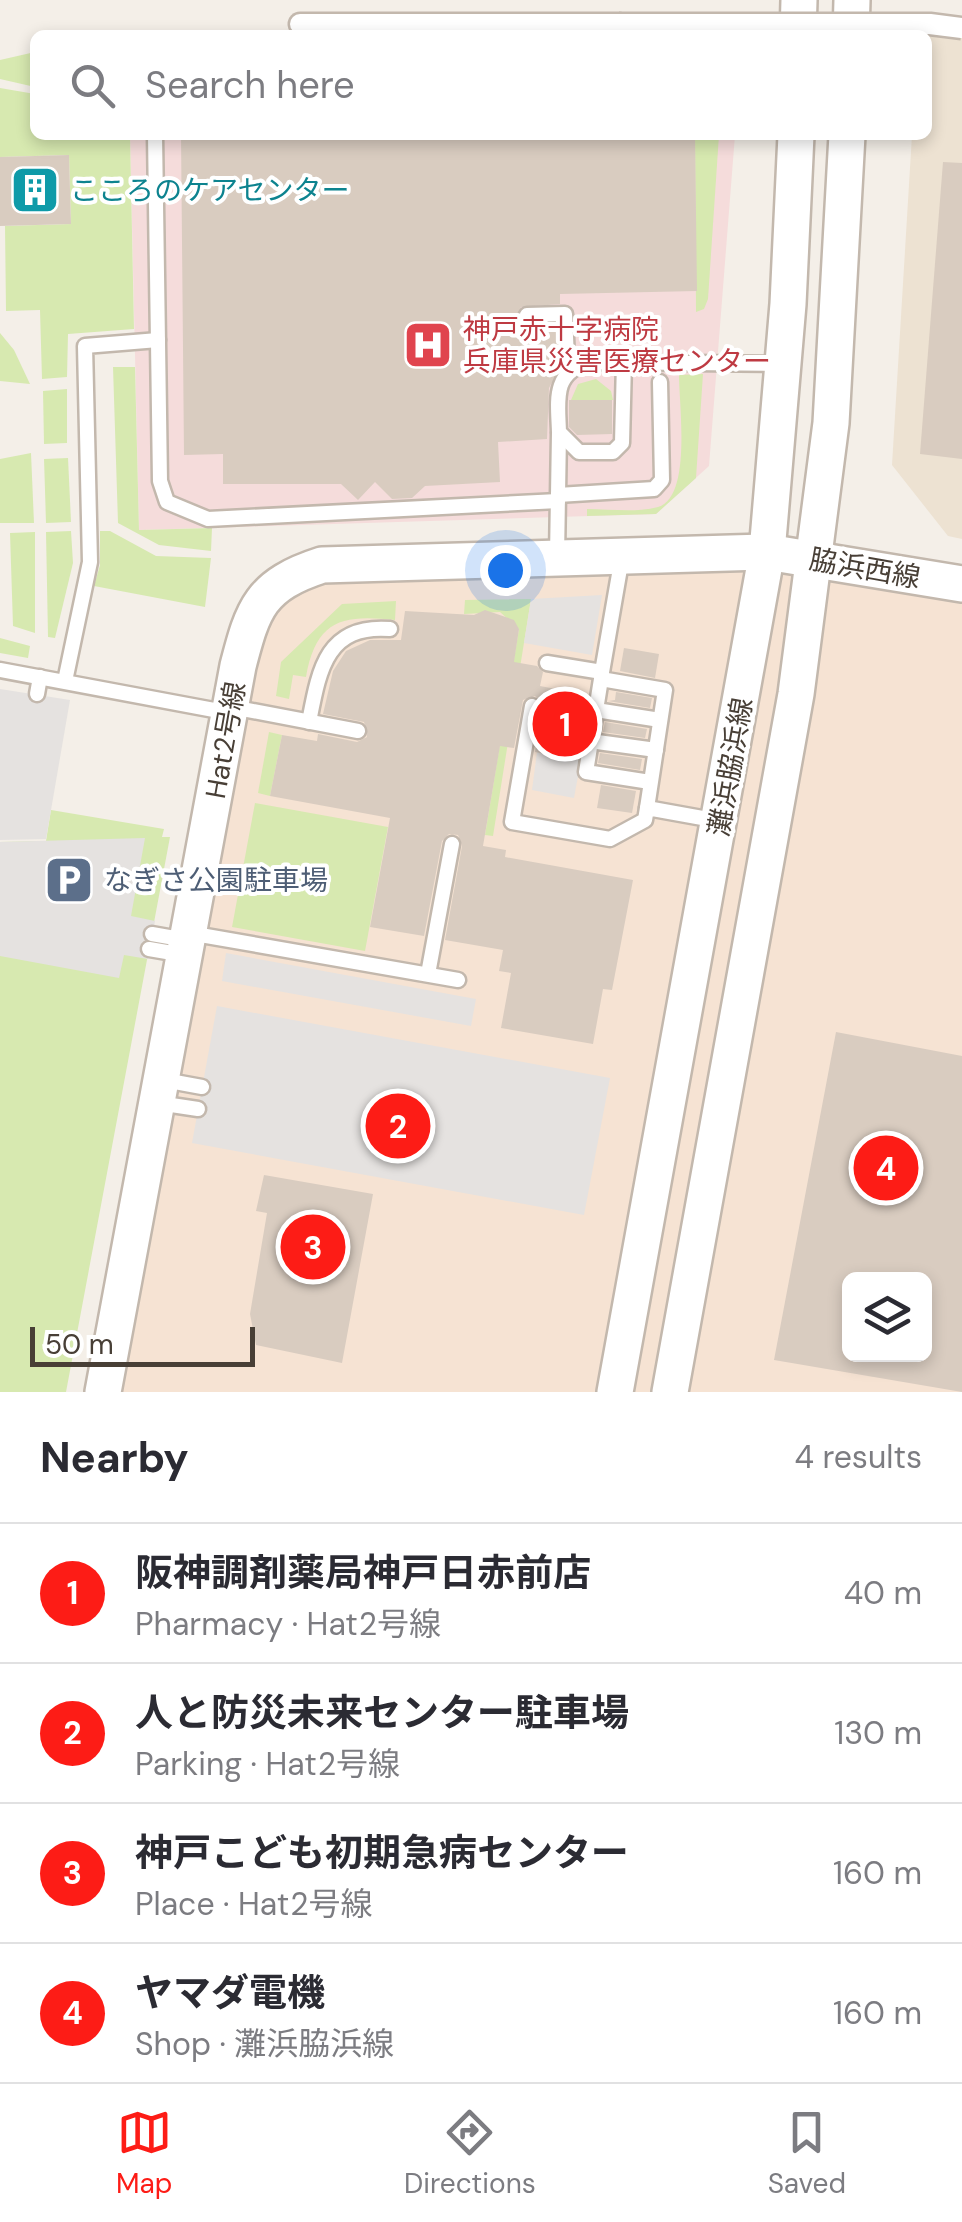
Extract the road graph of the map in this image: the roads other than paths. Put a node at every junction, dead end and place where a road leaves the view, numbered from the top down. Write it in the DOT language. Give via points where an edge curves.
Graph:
graph roads {
  1 [pos="799,0"];
  2 [pos="852,0"];
  3 [pos="300,24"];
  4 [pos="962,28"];
  5 [pos="798,30"];
  6 [pos="851,30"];
  7 [pos="155,140"];
  8 [pos="796,140"];
  9 [pos="847,140"];
  10 [pos="527,315"];
  11 [pos="158,340"];
  12 [pos="624,362"];
  13 [pos="783,364"];
  14 [pos="573,367"];
  15 [pos="660,382"];
  16 [pos="559,432"];
  17 [pos="578,452"];
  18 [pos="558,493"];
  19 [pos="767,552"];
  20 [pos="622,556"];
  21 [pos="557,558"];
  22 [pos="815,559"];
  23 [pos="962,584"];
  24 [pos="390,629"];
  25 [pos="547,662"];
  26 [pos="0,670"];
  27 [pos="33,676"];
  28 [pos="601,676"];
  29 [pos="65,681"];
  30 [pos="30,693"];
  31 [pos="532,706"];
  32 [pos="231,710"];
  33 [pos="596,710"];
  34 [pos="660,720"];
  35 [pos="309,722"];
  36 [pos="358,731"];
  37 [pos="590,741"];
  38 [pos="656,750"];
  39 [pos="650,782"];
  40 [pos="647,808"];
  41 [pos="720,821"];
  42 [pos="452,844"];
  43 [pos="151,942"];
  44 [pos="187,943"];
  45 [pos="428,974"];
  46 [pos="458,980"];
  47 [pos="202,1087"];
  48 [pos="159,1091"];
  49 [pos="198,1109"];
  50 [pos="102,1392"];
  51 [pos="614,1392"];
  52 [pos="670,1392"];
  1 -- 5 [label="street"];
  2 -- 6 [label="street"];
  3 -- 4 [label="street, bridge"];
  7 -- 11 [label="lane"];
  8 -- 13 [label="street, 灘浜脇浜線"];
  9 -- 22 [label="street, 灘浜脇浜線" via="832,404"];
  10 -- 14 [label="lane" via="564,314"];
  11 -- 18 [label="lane" via="160,481 167,502 178,510 208,519"];
  11 -- 29 [label="lane" via="85,346 90,562"];
  12 -- 13 [label="lane"];
  12 -- 14 [label="lane"];
  12 -- 17 [label="lane" via="622,443 613,452"];
  13 -- 19 [label="street, 灘浜脇浜線"];
  14 -- 16 [label="lane" via="558,388"];
  15 -- 18 [label="lane" via="662,480 654,488"];
  16 -- 17 [label="lane"];
  16 -- 18 [label="lane"];
  17 -- 18 [label="lane"];
  18 -- 21 [label="lane"];
  19 -- 20 [label="street, Hat2号線"];
  19 -- 22 [label="street, 脇浜西線"];
  19 -- 41 [label="street, 灘浜脇浜線"];
  20 -- 21 [label="street, Hat2号線"];
  20 -- 28 [label="lane"];
  21 -- 32 [label="street, Hat2号線" via="322,565 286,576 253,609"];
  22 -- 23 [label="street, 脇浜西線"];
  22 -- 52 [label="street, 灘浜脇浜線"];
  24 -- 35 [label="lane" via="358,630 332,649"];
  25 -- 28 [label="lane"];
  26 -- 27 [label="lane"];
  27 -- 29 [label="lane"];
  27 -- 30 [label="lane"];
  28 -- 33 [label="lane"];
  28 -- 34 [label="lane" via="665,690"];
  29 -- 32 [label="lane"];
  31 -- 40 [label="lane" via="512,822 610,839 645,820"];
  32 -- 35 [label="lane"];
  32 -- 44 [label="street, Hat2号線"];
  33 -- 34 [label="lane"];
  33 -- 37 [label="lane"];
  34 -- 38 [label="lane"];
  35 -- 36 [label="lane"];
  37 -- 38 [label="lane"];
  37 -- 39 [label="lane" via="586,772"];
  38 -- 39 [label="lane"];
  39 -- 40 [label="lane"];
  40 -- 41 [label="lane"];
  41 -- 51 [label="street, 灘浜脇浜線"];
  42 -- 45 [label="lane"];
  43 -- 44 [label="lane"];
  44 -- 45 [label="lane"];
  44 -- 48 [label="street, Hat2号線"];
  45 -- 46 [label="lane"];
  47 -- 48 [label="lane"];
  48 -- 49 [label="lane"];
  48 -- 50 [label="street, Hat2号線"];
}
